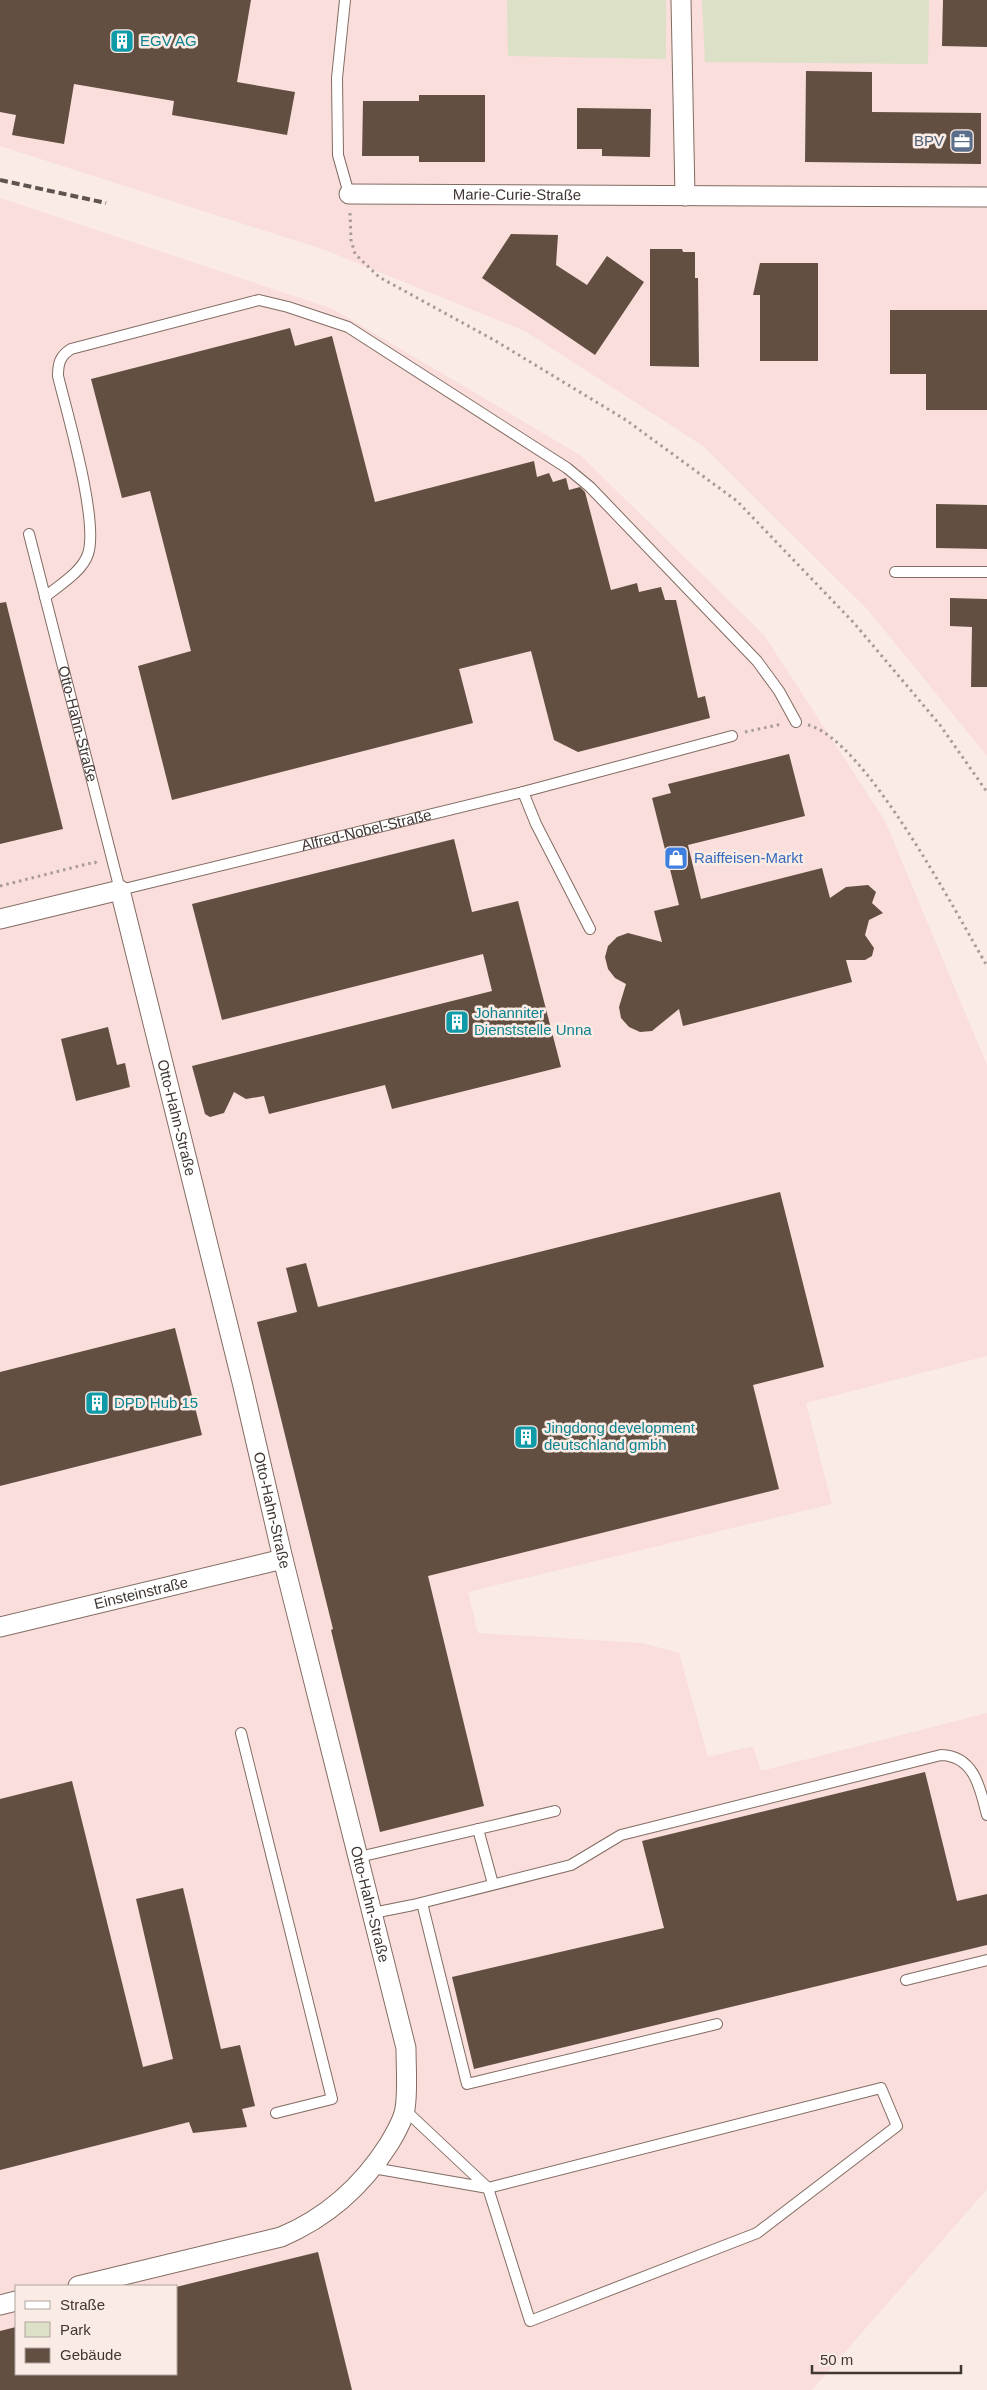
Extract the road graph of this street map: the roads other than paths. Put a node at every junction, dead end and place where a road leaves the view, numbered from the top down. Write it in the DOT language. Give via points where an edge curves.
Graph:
graph roads {
  1 [pos="345,0"];
  2 [pos="681,0"];
  3 [pos="349,194"];
  4 [pos="686,196"];
  5 [pos="987,197"];
  6 [pos="29,534"];
  7 [pos="895,572"];
  8 [pos="987,572"];
  9 [pos="45,597"];
  10 [pos="796,722"];
  11 [pos="732,736"];
  12 [pos="523,792"];
  13 [pos="120,890"];
  14 [pos="0,919"];
  15 [pos="590,929"];
  16 [pos="283,1559"];
  17 [pos="0,1627"];
  18 [pos="241,1733"];
  19 [pos="555,1811"];
  20 [pos="987,1815"];
  21 [pos="478,1829"];
  22 [pos="359,1857"];
  23 [pos="492,1884"];
  24 [pos="422,1903"];
  25 [pos="373,1913"];
  26 [pos="987,1960"];
  27 [pos="906,1980"];
  28 [pos="717,2024"];
  29 [pos="404,2110"];
  30 [pos="276,2113"];
  31 [pos="374,2168"];
  32 [pos="488,2188"];
  33 [pos="82,2285"];
  34 [pos="15,2301"];
  35 [pos="0,2305"];
  1 -- 3 [label="lane" via="337,78 338,155"];
  2 -- 4 [label="street"];
  3 -- 4 [label="street, Marie-Curie-Straße"];
  4 -- 5 [label="street, Marie-Curie-Straße"];
  6 -- 9 [label="lane, Otto-Hahn-Straße"];
  7 -- 8 [label="lane"];
  9 -- 10 [label="lane" via="80,568 88,553 88,506 58,376 62,355 72,349 259,300 348,327 568,468 758,661"];
  9 -- 13 [label="lane, Otto-Hahn-Straße"];
  11 -- 12 [label="lane, Alfred-Nobel-Straße"];
  12 -- 13 [label="lane, Alfred-Nobel-Straße"];
  12 -- 15 [label="lane"];
  13 -- 14 [label="street, Alfred-Nobel-Straße"];
  13 -- 16 [label="street, Otto-Hahn-Straße"];
  16 -- 17 [label="street, Einsteinstraße"];
  16 -- 22 [label="street, Otto-Hahn-Straße"];
  18 -- 30 [label="lane" via="332,2099"];
  19 -- 21 [label="lane"];
  20 -- 23 [label="lane" via="971,1768 963,1759 941,1755 622,1835 571,1865"];
  21 -- 22 [label="lane"];
  21 -- 23 [label="lane"];
  22 -- 25 [label="street, Otto-Hahn-Straße"];
  23 -- 24 [label="lane"];
  24 -- 25 [label="lane"];
  24 -- 28 [label="lane" via="467,2084"];
  25 -- 29 [label="street, Otto-Hahn-Straße" via="406,2048"];
  26 -- 27 [label="lane"];
  29 -- 31 [label="street, Otto-Hahn-Straße" via="395,2133"];
  29 -- 32 [label="lane"];
  31 -- 32 [label="lane"];
  31 -- 33 [label="street, Otto-Hahn-Straße" via="331,2209 304,2227 280,2237"];
  32 -- 32 [label="lane" via="881,2088 897,2126 757,2233 530,2321"];
  34 -- 35 [label="street"];
}
